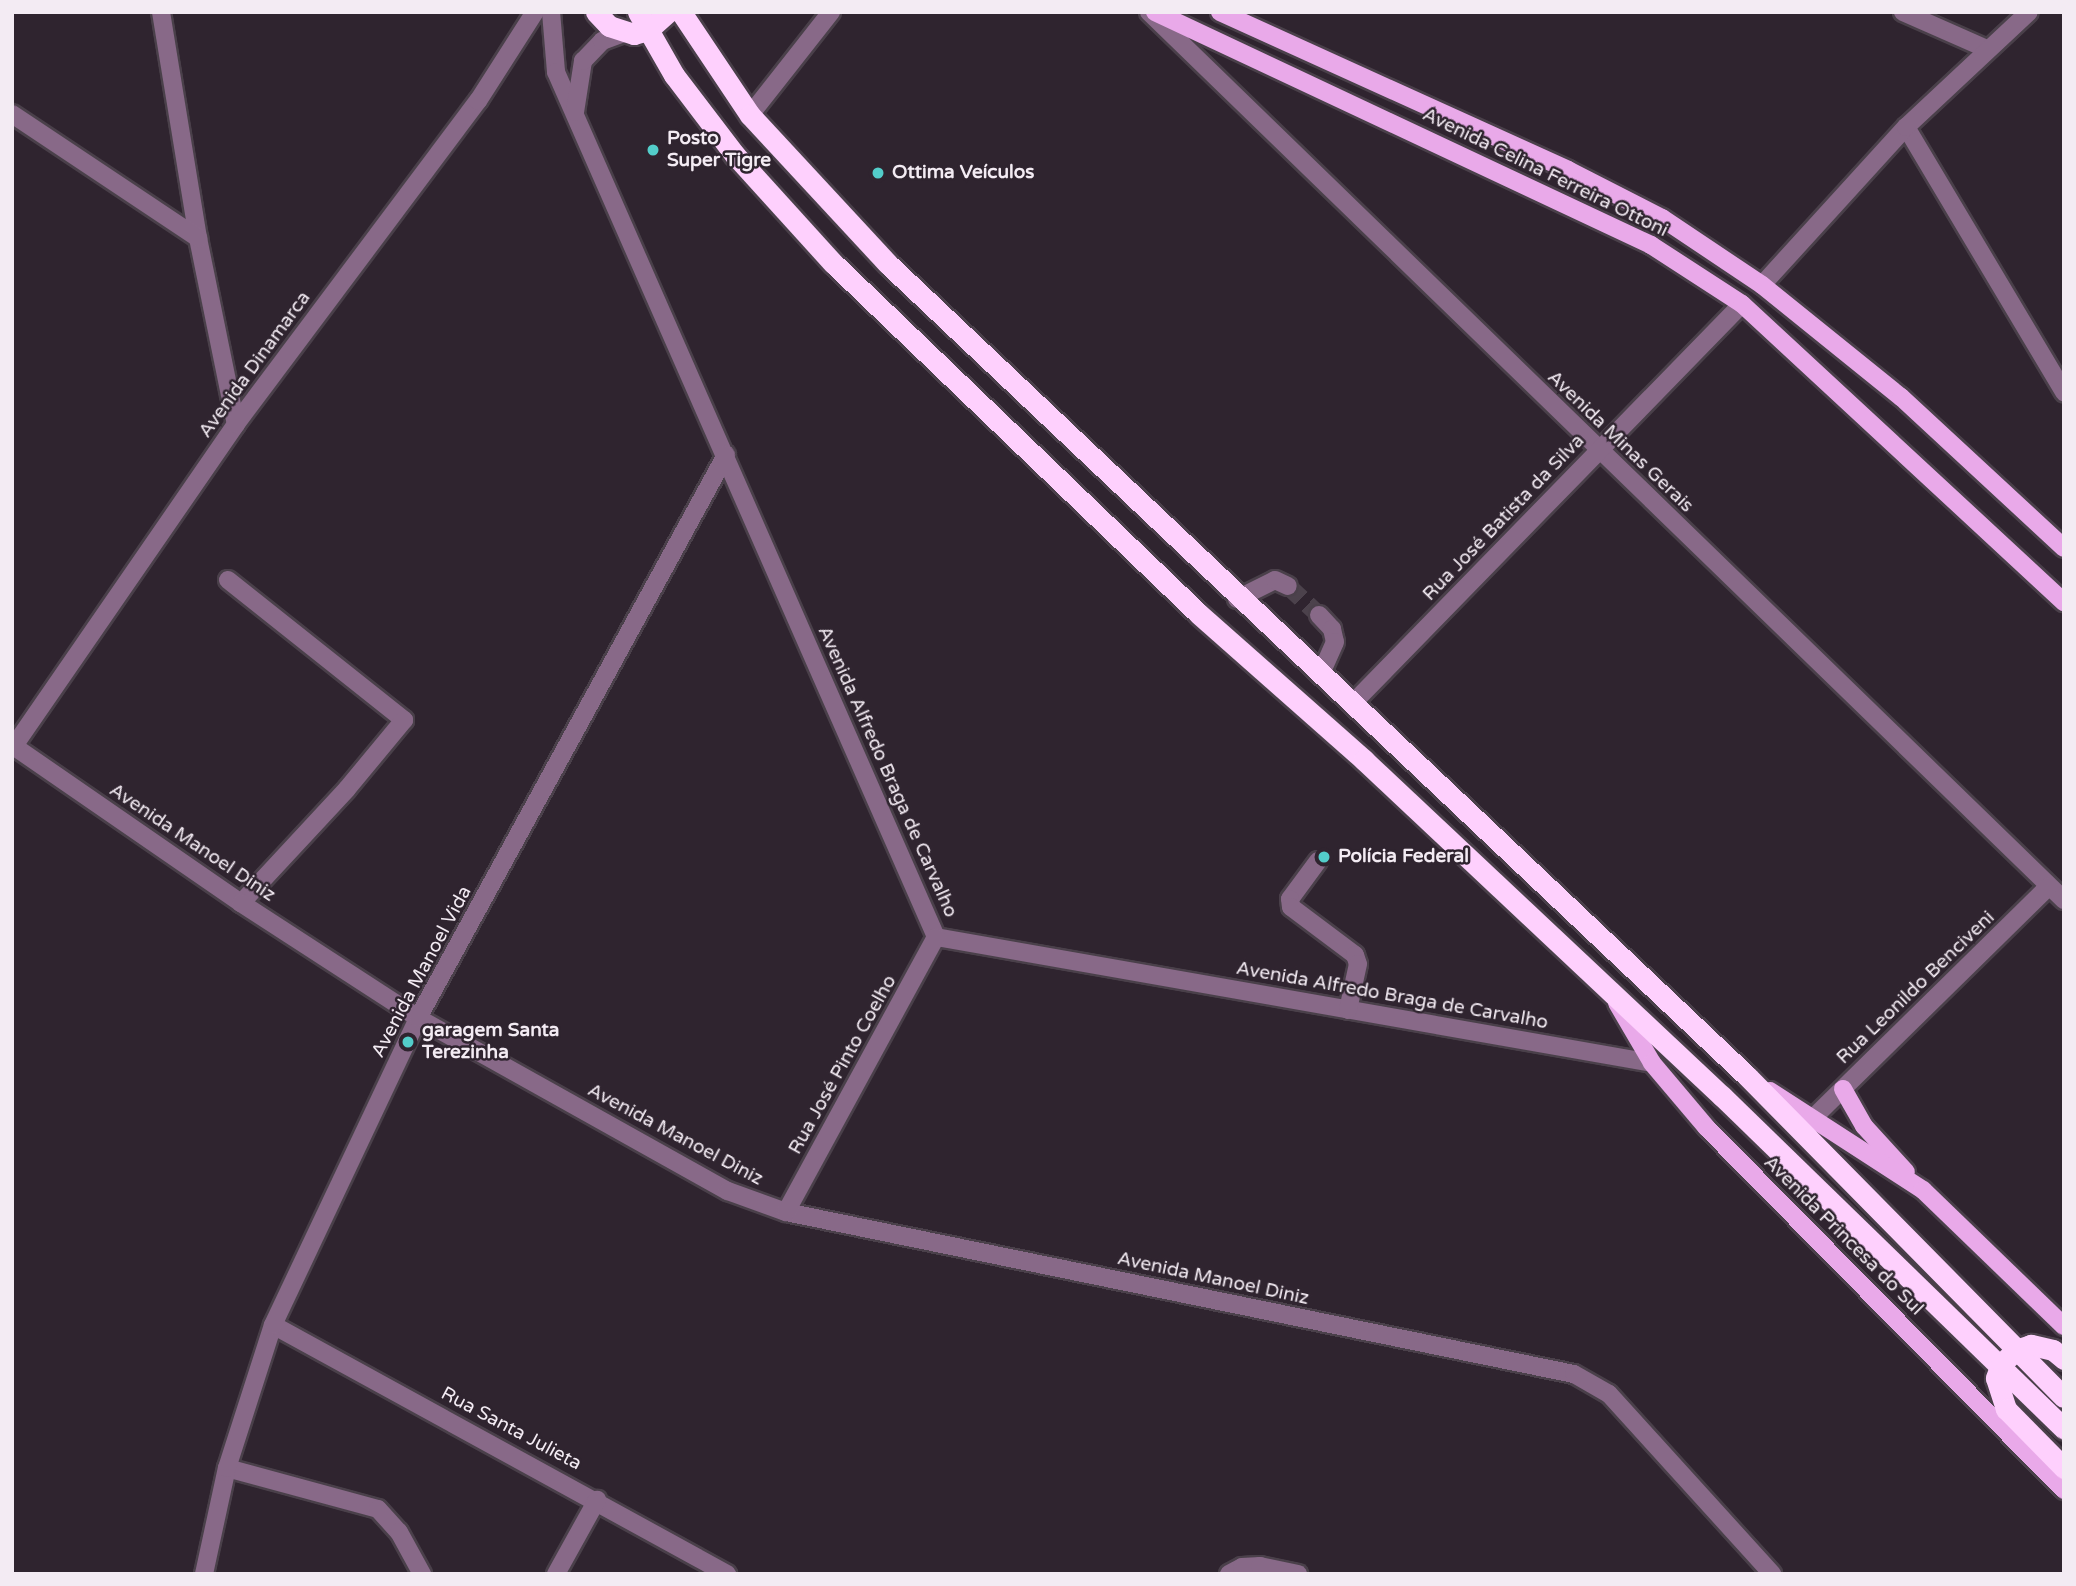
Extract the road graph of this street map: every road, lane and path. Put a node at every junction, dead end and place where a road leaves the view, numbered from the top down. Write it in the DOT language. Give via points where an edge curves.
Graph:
graph roads {
  1 [pos="161,12"];
  2 [pos="535,12"];
  3 [pos="551,12"];
  4 [pos="596,12"];
  5 [pos="668,12"];
  6 [pos="681,12"];
  7 [pos="831,12"];
  8 [pos="1149,12"];
  9 [pos="1155,12"];
  10 [pos="1220,12"];
  11 [pos="1903,12"];
  12 [pos="2029,12"];
  13 [pos="643,21"];
  14 [pos="624,33"];
  15 [pos="1987,49"];
  16 [pos="575,112"];
  17 [pos="12,114"];
  18 [pos="750,115"];
  19 [pos="1906,127"];
  20 [pos="198,238"];
  21 [pos="1762,285"];
  22 [pos="1742,304"];
  23 [pos="2064,392"];
  24 [pos="236,424"];
  25 [pos="1599,451"];
  26 [pos="726,455"];
  27 [pos="2064,548"];
  28 [pos="229,580"];
  29 [pos="1288,586"];
  30 [pos="1237,598"];
  31 [pos="2064,602"];
  32 [pos="1319,615"];
  33 [pos="1321,674"];
  34 [pos="1354,701"];
  35 [pos="13,746"];
  36 [pos="1318,861"];
  37 [pos="2049,886"];
  38 [pos="2064,900"];
  39 [pos="241,903"];
  40 [pos="936,937"];
  41 [pos="1612,994"];
  42 [pos="1348,1010"];
  43 [pos="418,1018"];
  44 [pos="1652,1063"];
  45 [pos="1747,1076"];
  46 [pos="1843,1089"];
  47 [pos="1812,1119"];
  48 [pos="1923,1190"];
  49 [pos="786,1212"];
  50 [pos="273,1325"];
  51 [pos="2064,1326"];
  52 [pos="2008,1357"];
  53 [pos="2064,1359"];
  54 [pos="2064,1397"];
  55 [pos="2064,1429"];
  56 [pos="227,1468"];
  57 [pos="2064,1468"];
  58 [pos="2064,1490"];
  59 [pos="597,1500"];
  60 [pos="204,1574"];
  61 [pos="422,1574"];
  62 [pos="556,1574"];
  63 [pos="727,1574"];
  64 [pos="1228,1574"];
  65 [pos="1297,1574"];
  66 [pos="1772,1574"];
  1 -- 20 [label="street"];
  2 -- 24 [label="street, Avenida Dinamarca" via="478,101"];
  3 -- 16 [label="street, Avenida Alfredo Braga de Carvalho" via="556,72"];
  4 -- 14 [label="highway"];
  5 -- 13 [label="highway"];
  6 -- 18 [label="highway"];
  7 -- 18 [label="street"];
  8 -- 25 [label="street, Avenida Minas Gerais"];
  9 -- 22 [label="main road, Avenida Celina Ferreira Ottoni" via="1651,245"];
  10 -- 21 [label="main road, Avenida Celina Ferreira Ottoni" via="1568,170 1662,218"];
  11 -- 15 [label="street"];
  12 -- 15 [label="street"];
  13 -- 14 [label="highway"];
  13 -- 41 [label="highway" via="674,75 735,155 833,263 1160,578 1364,760"];
  14 -- 16 [label="street" via="602,41 583,61"];
  15 -- 19 [label="street"];
  16 -- 26 [label="street, Avenida Alfredo Braga de Carvalho"];
  17 -- 20 [label="street"];
  18 -- 30 [label="highway" via="887,263"];
  19 -- 21 [label="street"];
  19 -- 23 [label="street"];
  20 -- 24 [label="street"];
  21 -- 27 [label="main road, Avenida Celina Ferreira Ottoni" via="1901,397"];
  22 -- 25 [label="street, Rua José Batista da Silva"];
  22 -- 31 [label="main road, Avenida Celina Ferreira Ottoni"];
  24 -- 35 [label="street, Avenida Dinamarca"];
  25 -- 34 [label="street, Rua José Batista da Silva"];
  25 -- 37 [label="street, Avenida Minas Gerais"];
  26 -- 40 [label="street, Avenida Alfredo Braga de Carvalho"];
  26 -- 43 [label="street, Avenida Manoel Vida"];
  28 -- 39 [label="street" via="404,720"];
  29 -- 30 [label="street" via="1275,580"];
  30 -- 33 [label="highway"];
  32 -- 33 [label="street" via="1332,629 1335,642"];
  33 -- 34 [label="highway"];
  34 -- 45 [label="highway"];
  35 -- 39 [label="street, Avenida Manoel Diniz"];
  36 -- 42 [label="street" via="1290,899 1291,907 1355,956 1358,964"];
  37 -- 38 [label="street, Avenida Minas Gerais"];
  37 -- 46 [label="street, Rua Leonildo Benciveni"];
  39 -- 43 [label="street, Avenida Manoel Diniz"];
  40 -- 42 [label="street, Avenida Alfredo Braga de Carvalho"];
  40 -- 49 [label="street, Rua José Pinto Coelho"];
  41 -- 44 [label="main road, Avenida Princesa do Sul"];
  41 -- 52 [label="highway"];
  42 -- 44 [label="street, Avenida Alfredo Braga de Carvalho"];
  43 -- 49 [label="street, Avenida Manoel Diniz" via="728,1191"];
  43 -- 50 [label="street, Avenida Manoel Vida"];
  44 -- 58 [label="main road, Avenida Princesa do Sul" via="1706,1128"];
  45 -- 47 [label="main road"];
  45 -- 52 [label="highway"];
  46 -- 47 [label="street, Rua Leonildo Benciveni"];
  46 -- 48 [label="main road" via="1864,1126"];
  47 -- 48 [label="main road"];
  48 -- 51 [label="main road"];
  49 -- 66 [label="street, Avenida Manoel Diniz" via="1574,1374 1616,1402"];
  50 -- 56 [label="street, Avenida Manoel Vida"];
  50 -- 59 [label="street, Rua Santa Julieta"];
  52 -- 53 [label="highway" via="2042,1346"];
  52 -- 54 [label="highway"];
  52 -- 55 [label="highway"];
  52 -- 57 [label="highway" via="1996,1390 2006,1409"];
  56 -- 60 [label="street, Avenida Manoel Vida"];
  56 -- 61 [label="street" via="379,1509 399,1532"];
  59 -- 62 [label="street"];
  59 -- 63 [label="street, Rua Santa Julieta"];
  64 -- 65 [label="street" via="1260,1566"];
}
